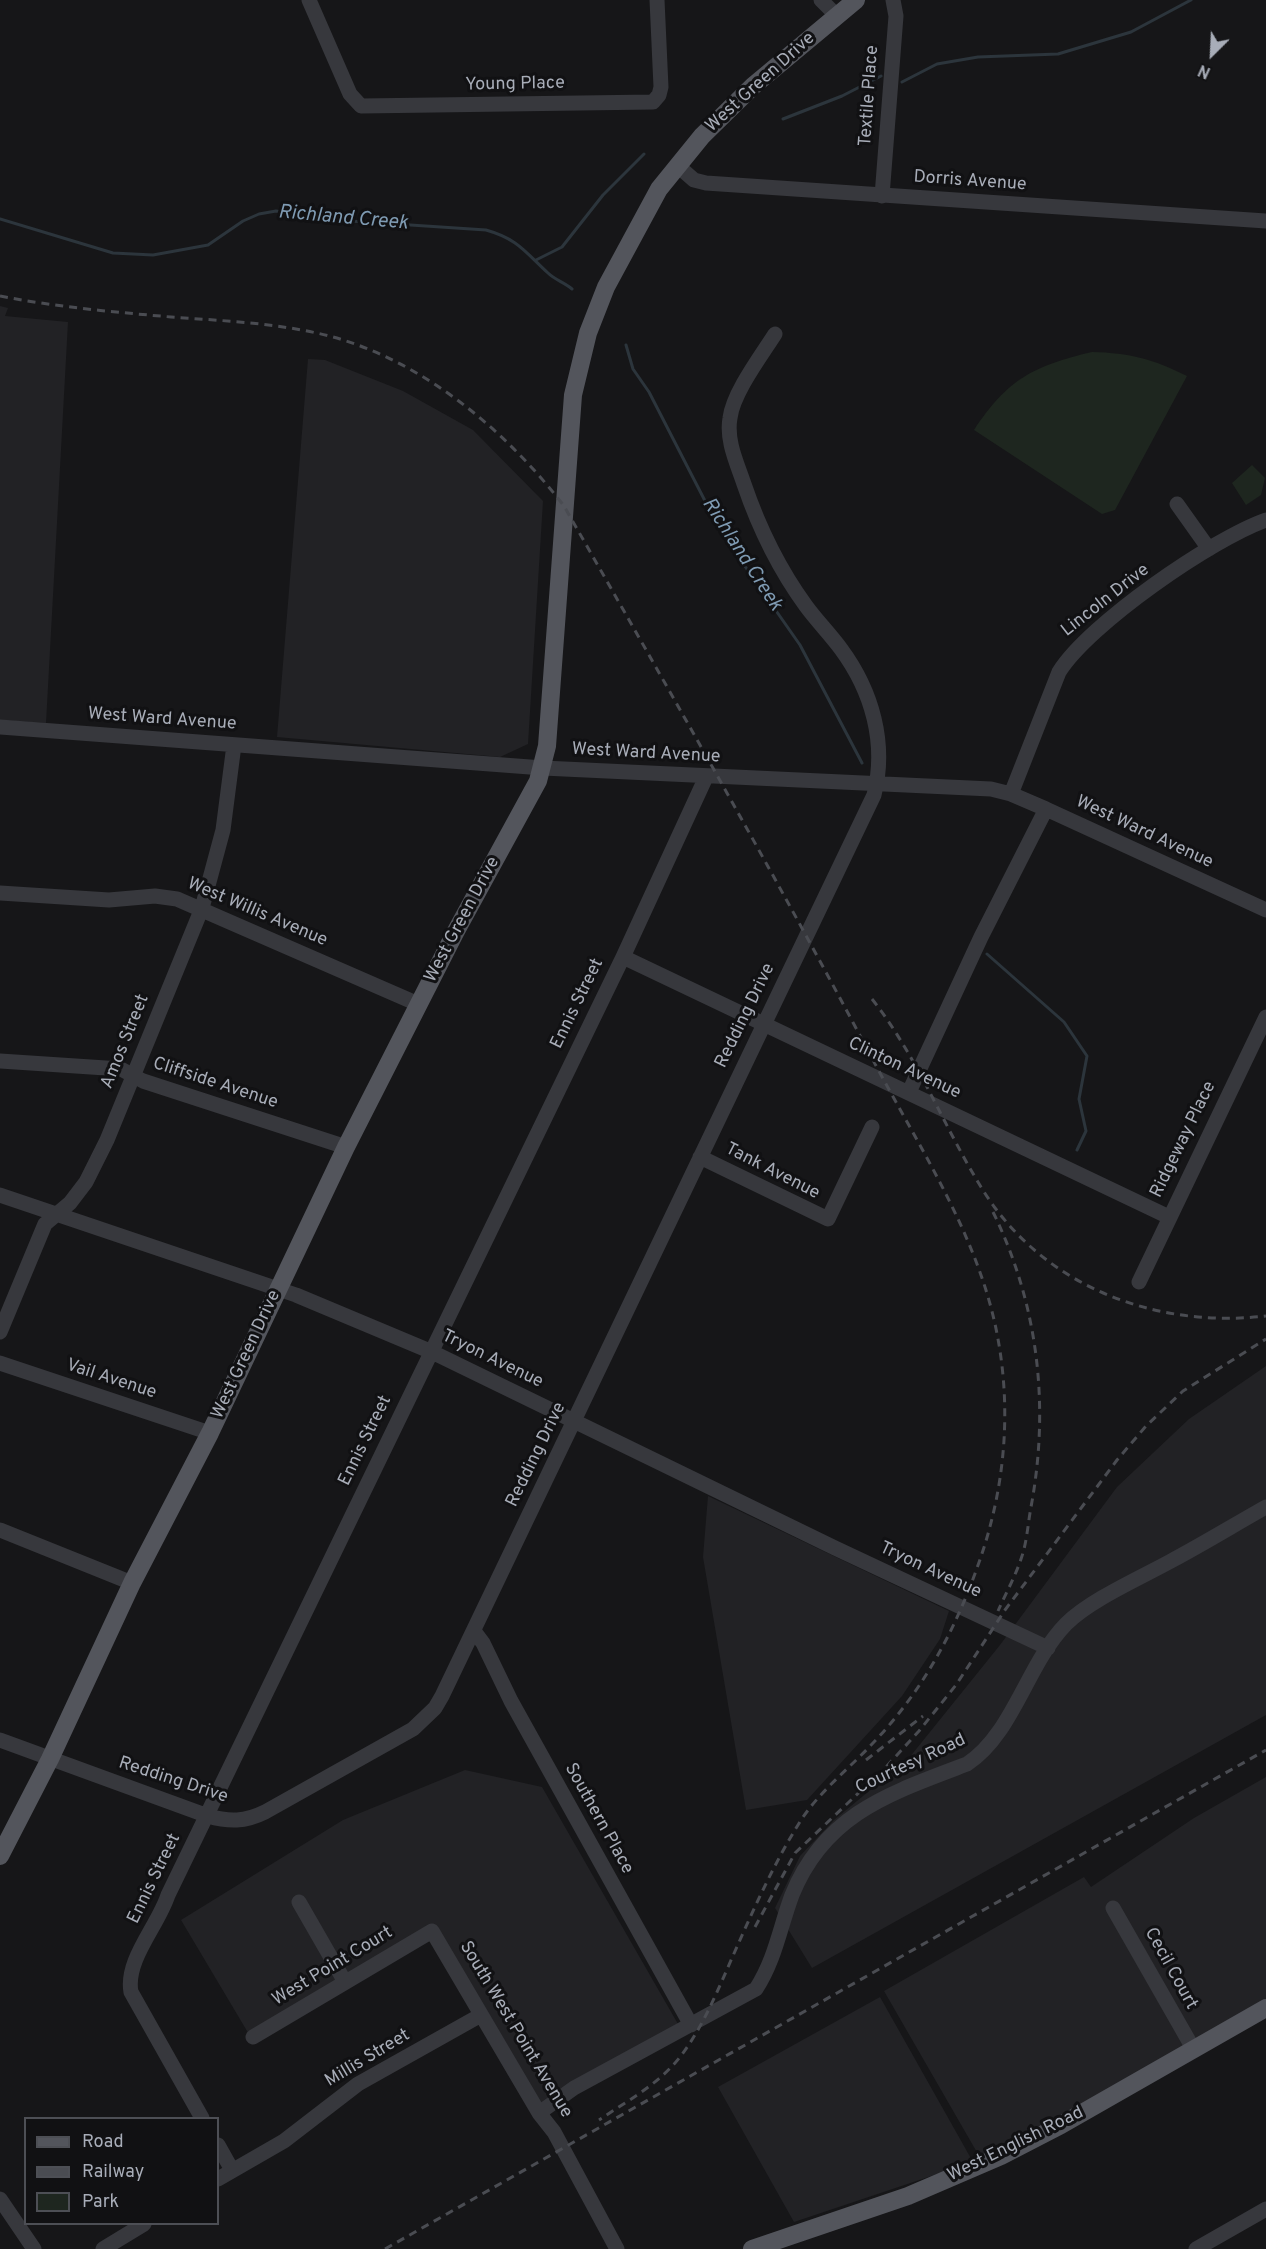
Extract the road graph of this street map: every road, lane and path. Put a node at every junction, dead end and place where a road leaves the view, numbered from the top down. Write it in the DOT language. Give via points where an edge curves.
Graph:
graph roads {
  1 [pos="309,0"];
  2 [pos="657,0"];
  3 [pos="821,0"];
  4 [pos="856,0"];
  5 [pos="893,0"];
  6 [pos="837,16"];
  7 [pos="678,166"];
  8 [pos="882,196"];
  9 [pos="1266,221"];
  10 [pos="775,334"];
  11 [pos="1177,504"];
  12 [pos="1266,520"];
  13 [pos="1209,549"];
  14 [pos="0,727"];
  15 [pos="234,745"];
  16 [pos="543,768"];
  17 [pos="706,777"];
  18 [pos="877,783"];
  19 [pos="1011,794"];
  20 [pos="1046,809"];
  21 [pos="0,893"];
  22 [pos="202,908"];
  23 [pos="1266,910"];
  24 [pos="623,957"];
  25 [pos="418,1004"];
  26 [pos="1266,1017"];
  27 [pos="764,1024"];
  28 [pos="0,1061"];
  29 [pos="133,1076"];
  30 [pos="909,1092"];
  31 [pos="872,1127"];
  32 [pos="346,1148"];
  33 [pos="700,1157"];
  34 [pos="0,1195"];
  35 [pos="56,1216"];
  36 [pos="1169,1217"];
  37 [pos="1139,1282"];
  38 [pos="278,1289"];
  39 [pos="0,1332"];
  40 [pos="432,1352"];
  41 [pos="0,1363"];
  42 [pos="574,1421"];
  43 [pos="210,1433"];
  44 [pos="1266,1507"];
  45 [pos="0,1530"];
  46 [pos="132,1583"];
  47 [pos="474,1631"];
  48 [pos="1048,1648"];
  49 [pos="0,1740"];
  50 [pos="50,1759"];
  51 [pos="208,1816"];
  52 [pos="0,1856"];
  53 [pos="299,1902"];
  54 [pos="1113,1908"];
  55 [pos="432,1931"];
  56 [pos="345,1982"];
  57 [pos="1266,2008"];
  58 [pos="481,2015"];
  59 [pos="691,2025"];
  60 [pos="254,2037"];
  61 [pos="1194,2050"];
  62 [pos="539,2113"];
  63 [pos="201,2117"];
  64 [pos="219,2147"];
  65 [pos="232,2170"];
  66 [pos="219,2178"];
  67 [pos="0,2199"];
  68 [pos="1266,2209"];
  69 [pos="141,2225"];
  70 [pos="34,2249"];
  71 [pos="103,2249"];
  72 [pos="616,2249"];
  73 [pos="752,2249"];
  74 [pos="1196,2249"];
  1 -- 2 [label="street, Young Place" via="350,94 360,105 644,104 656,99 661,87"];
  3 -- 6 [label="street"];
  4 -- 6 [label="main road, West Green Drive"];
  5 -- 8 [label="street, Textile Place" via="896,16"];
  6 -- 7 [label="main road, West Green Drive" via="753,86 702,136"];
  7 -- 8 [label="street, Dorris Avenue" via="694,180 706,183"];
  7 -- 16 [label="main road, West Green Drive" via="654,198 606,287 588,333 573,395"];
  8 -- 9 [label="street, Dorris Avenue"];
  10 -- 18 [label="street, Redding Drive" via="736,399 729,436 751,505 775,557 806,607 858,675 874,712 879,759"];
  11 -- 13 [label="street"];
  12 -- 13 [label="street, Lincoln Drive"];
  13 -- 19 [label="street, Lincoln Drive" via="1126,606 1069,655"];
  14 -- 15 [label="street, West Ward Avenue"];
  15 -- 16 [label="street, West Ward Avenue"];
  15 -- 22 [label="street, Amos Street" via="223,830"];
  16 -- 17 [label="street, West Ward Avenue"];
  16 -- 25 [label="main road, West Green Drive"];
  17 -- 18 [label="street, West Ward Avenue"];
  17 -- 24 [label="street, Ennis Street"];
  18 -- 19 [label="street, West Ward Avenue" via="991,789"];
  18 -- 27 [label="street, Redding Drive"];
  19 -- 20 [label="street, West Ward Avenue"];
  20 -- 23 [label="street, West Ward Avenue"];
  20 -- 30 [label="street"];
  21 -- 22 [label="street, West Willis Avenue" via="109,900 155,896"];
  22 -- 25 [label="street, West Willis Avenue"];
  22 -- 29 [label="street, Amos Street"];
  24 -- 27 [label="street, Clinton Avenue"];
  24 -- 40 [label="street, Ennis Street"];
  25 -- 32 [label="main road, West Green Drive"];
  26 -- 36 [label="street, Ridgeway Place"];
  27 -- 30 [label="street, Clinton Avenue"];
  27 -- 33 [label="street, Redding Drive"];
  28 -- 29 [label="street, Cliffside Avenue" via="121,1069"];
  29 -- 32 [label="street, Cliffside Avenue"];
  29 -- 35 [label="street, Amos Street" via="86,1182"];
  30 -- 36 [label="street, Clinton Avenue"];
  31 -- 33 [label="street, Tank Avenue" via="828,1219"];
  32 -- 38 [label="main road, West Green Drive"];
  33 -- 42 [label="street, Redding Drive"];
  34 -- 35 [label="street, Tryon Avenue"];
  35 -- 38 [label="street, Tryon Avenue"];
  35 -- 39 [label="street, Amos Street" via="45,1224"];
  36 -- 37 [label="street, Ridgeway Place"];
  38 -- 40 [label="street, Tryon Avenue"];
  38 -- 43 [label="main road, West Green Drive"];
  40 -- 42 [label="street, Tryon Avenue"];
  40 -- 51 [label="street, Ennis Street" via="247,1728"];
  41 -- 43 [label="street, Vail Avenue"];
  42 -- 47 [label="street, Redding Drive"];
  42 -- 48 [label="street, Tryon Avenue"];
  43 -- 46 [label="main road, West Green Drive"];
  44 -- 48 [label="street, Courtesy Road" via="1107,1596 1067,1623"];
  45 -- 46 [label="street"];
  46 -- 50 [label="main road, West Green Drive"];
  47 -- 51 [label="street, Redding Drive" via="435,1708 413,1729 253,1818 222,1820"];
  47 -- 59 [label="street, Southern Place"];
  48 -- 59 [label="street, Courtesy Road" via="981,1755 864,1807 835,1830 804,1869 772,1960 756,1989"];
  49 -- 50 [label="street, Redding Drive"];
  50 -- 51 [label="street, Redding Drive"];
  50 -- 52 [label="main road, West Green Drive"];
  51 -- 63 [label="street, Ennis Street" via="161,1916 135,1959 129,1980 137,2004"];
  53 -- 56 [label="street"];
  54 -- 61 [label="street, Cecil Court"];
  55 -- 56 [label="street, West Point Court"];
  55 -- 58 [label="street, South West Point Avenue"];
  56 -- 60 [label="street, West Point Court"];
  57 -- 61 [label="main road, West English Road"];
  58 -- 62 [label="street, South West Point Avenue"];
  58 -- 65 [label="street, Millis Street" via="358,2084 284,2141"];
  59 -- 62 [label="street, Courtesy Road" via="574,2088"];
  61 -- 73 [label="main road, West English Road" via="1000,2156 908,2196"];
  62 -- 72 [label="street, South West Point Avenue" via="554,2132"];
  64 -- 65 [label="street"];
  65 -- 66 [label="street, Millis Street"];
  67 -- 70 [label="street"];
  68 -- 74 [label="street"];
  69 -- 71 [label="street"];
}
